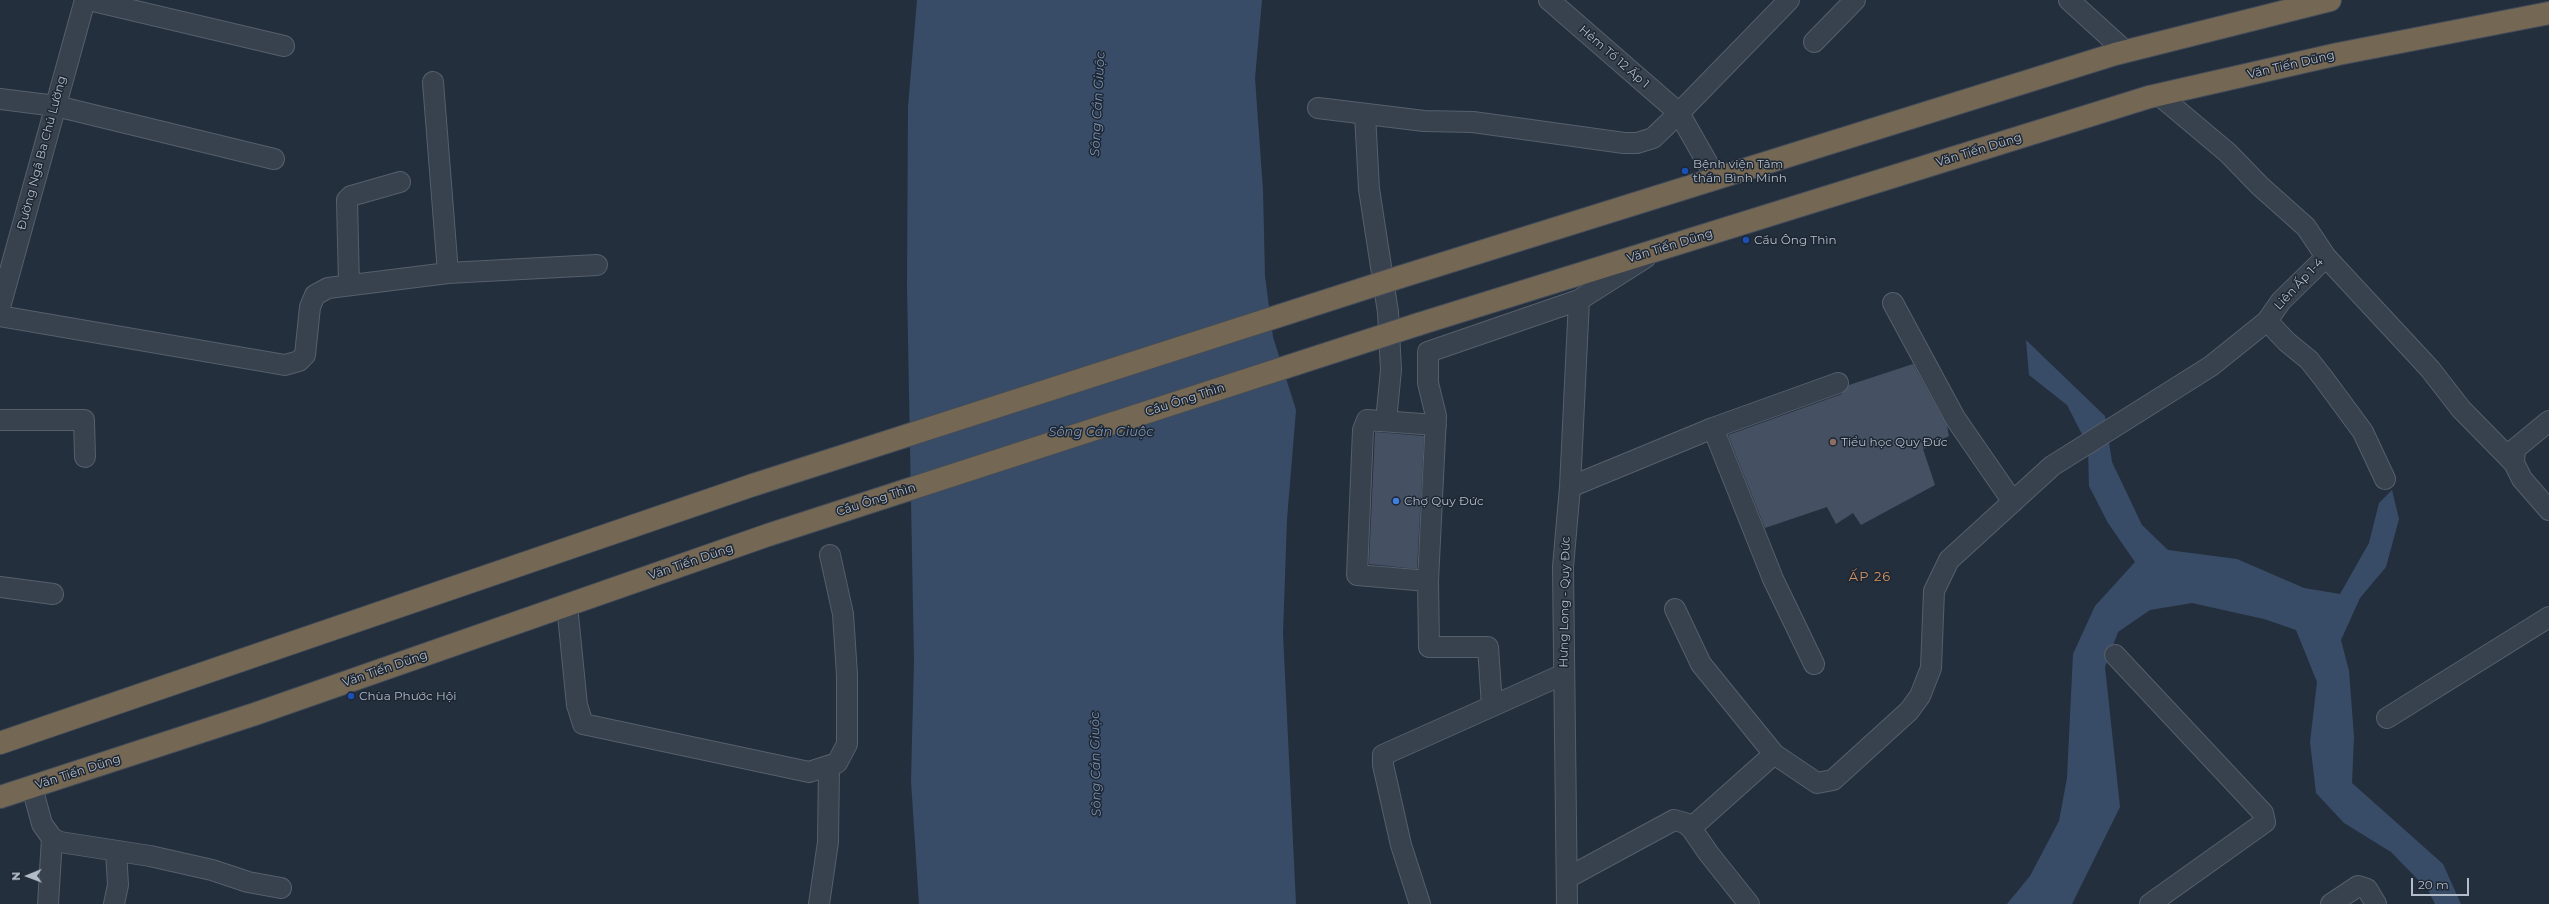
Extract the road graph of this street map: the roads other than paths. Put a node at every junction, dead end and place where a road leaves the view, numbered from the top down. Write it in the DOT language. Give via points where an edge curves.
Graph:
graph roads {
  1 [pos="85,0"];
  2 [pos="89,0"];
  3 [pos="1548,0"];
  4 [pos="1789,0"];
  5 [pos="1855,0"];
  6 [pos="2069,0"];
  7 [pos="2330,0"];
  8 [pos="2549,13"];
  9 [pos="1814,42"];
  10 [pos="284,46"];
  11 [pos="2125,51"];
  12 [pos="433,82"];
  13 [pos="2160,94"];
  14 [pos="0,99"];
  15 [pos="56,106"];
  16 [pos="1318,108"];
  17 [pos="1679,113"];
  18 [pos="1365,114"];
  19 [pos="274,159"];
  20 [pos="1716,178"];
  21 [pos="400,182"];
  22 [pos="1659,249"];
  23 [pos="2326,257"];
  24 [pos="597,265"];
  25 [pos="448,273"];
  26 [pos="348,285"];
  27 [pos="1579,300"];
  28 [pos="1893,303"];
  29 [pos="0,307"];
  30 [pos="0,316"];
  31 [pos="2267,321"];
  32 [pos="1419,324"];
  33 [pos="1838,383"];
  34 [pos="0,420"];
  35 [pos="1386,421"];
  36 [pos="2549,422"];
  37 [pos="1436,425"];
  38 [pos="1713,428"];
  39 [pos="84,457"];
  40 [pos="2514,463"];
  41 [pos="2385,479"];
  42 [pos="1570,487"];
  43 [pos="2012,502"];
  44 [pos="2549,510"];
  45 [pos="768,535"];
  46 [pos="830,556"];
  47 [pos="1428,581"];
  48 [pos="0,587"];
  49 [pos="53,594"];
  50 [pos="567,605"];
  51 [pos="1675,609"];
  52 [pos="2549,617"];
  53 [pos="2115,655"];
  54 [pos="1814,664"];
  55 [pos="1564,674"];
  56 [pos="1492,706"];
  57 [pos="2387,718"];
  58 [pos="0,744"];
  59 [pos="1774,754"];
  60 [pos="829,767"];
  61 [pos="32,787"];
  62 [pos="0,797"];
  63 [pos="1692,828"];
  64 [pos="52,838"];
  65 [pos="116,851"];
  66 [pos="1567,878"];
  67 [pos="281,888"];
  68 [pos="48,904"];
  69 [pos="114,904"];
  70 [pos="819,904"];
  71 [pos="1420,904"];
  72 [pos="1567,904"];
  73 [pos="1749,904"];
  74 [pos="2150,904"];
  75 [pos="2331,904"];
  76 [pos="2376,904"];
  1 -- 15 [label="street, Đường Ngã Ba Chú Lường"];
  2 -- 10 [label="street"];
  3 -- 17 [label="street, Hẻm Tổ 12 Ấp 1"];
  4 -- 17 [label="street"];
  5 -- 9 [label="street"];
  6 -- 11 [label="street"];
  7 -- 11 [label="highway"];
  8 -- 13 [label="highway, Văn Tiến Dũng" via="2344,53"];
  11 -- 20 [label="highway"];
  12 -- 25 [label="street"];
  13 -- 22 [label="highway, Văn Tiến Dũng"];
  13 -- 23 [label="street, Liên Ấp 1-4" via="2228,153 2306,227"];
  14 -- 15 [label="street"];
  15 -- 19 [label="street"];
  15 -- 29 [label="street, Đường Ngã Ba Chú Lường"];
  16 -- 18 [label="street"];
  17 -- 18 [label="street" via="1652,138 1638,143 1473,122 1424,121"];
  17 -- 20 [label="street, Hẻm Tổ 12 Ấp 1"];
  18 -- 35 [label="street" via="1369,189 1388,312 1392,370"];
  20 -- 58 [label="highway, bridge" via="753,485"];
  21 -- 26 [label="street" via="351,196 347,200"];
  22 -- 27 [label="street"];
  22 -- 32 [label="highway, Văn Tiến Dũng"];
  23 -- 31 [label="street, Liên Ấp 1-4" via="2281,301"];
  23 -- 40 [label="street" via="2430,369 2461,409"];
  24 -- 25 [label="street"];
  25 -- 26 [label="street"];
  26 -- 30 [label="street" via="328,288 315,295 310,307 305,355 299,361 285,365"];
  27 -- 37 [label="street" via="1428,352 1428,384"];
  27 -- 42 [label="street, Hưng Long - Quy Đức"];
  28 -- 43 [label="street" via="1955,418"];
  31 -- 41 [label="street" via="2309,360 2324,379 2363,432"];
  31 -- 43 [label="street, Liên Ấp 1-4" via="2211,366 2052,466"];
  32 -- 45 [label="highway, Cầu Ông Thìn, bridge"];
  33 -- 38 [label="street"];
  34 -- 39 [label="street" via="84,420"];
  35 -- 37 [label="street"];
  35 -- 47 [label="street" via="1367,420 1364,424 1357,575"];
  36 -- 40 [label="street" via="2515,449"];
  37 -- 47 [label="street"];
  38 -- 42 [label="street"];
  38 -- 54 [label="street" via="1774,579"];
  40 -- 44 [label="street" via="2522,479"];
  42 -- 55 [label="street, Hưng Long - Quy Đức" via="1563,568"];
  43 -- 59 [label="street, Liên Ấp 1-4" via="1949,560 1934,591 1931,668 1920,696 1909,711 1833,780 1818,783"];
  45 -- 50 [label="highway, Văn Tiến Dũng"];
  46 -- 60 [label="street" via="843,614 847,675 847,744 837,763"];
  47 -- 56 [label="street" via="1429,647 1488,647"];
  48 -- 49 [label="street"];
  50 -- 60 [label="street" via="577,705 583,724 809,772"];
  50 -- 61 [label="highway, Văn Tiến Dũng" via="255,714"];
  51 -- 59 [label="street, Liên Ấp 1-4" via="1701,664"];
  52 -- 57 [label="street"];
  53 -- 74 [label="street" via="2264,813 2265,822"];
  55 -- 56 [label="street"];
  55 -- 66 [label="street, Hưng Long - Quy Đức"];
  56 -- 71 [label="street" via="1383,755 1401,845"];
  59 -- 63 [label="street"];
  60 -- 70 [label="street" via="828,842"];
  61 -- 62 [label="highway, Văn Tiến Dũng"];
  61 -- 64 [label="street" via="42,824"];
  63 -- 66 [label="street" via="1674,820"];
  63 -- 73 [label="street"];
  64 -- 65 [label="street"];
  64 -- 68 [label="street"];
  65 -- 67 [label="street" via="150,856 212,870 248,882"];
  65 -- 69 [label="street" via="118,885"];
  66 -- 72 [label="street, Hưng Long - Quy Đức"];
  75 -- 76 [label="street" via="2358,886 2367,889"];
}
